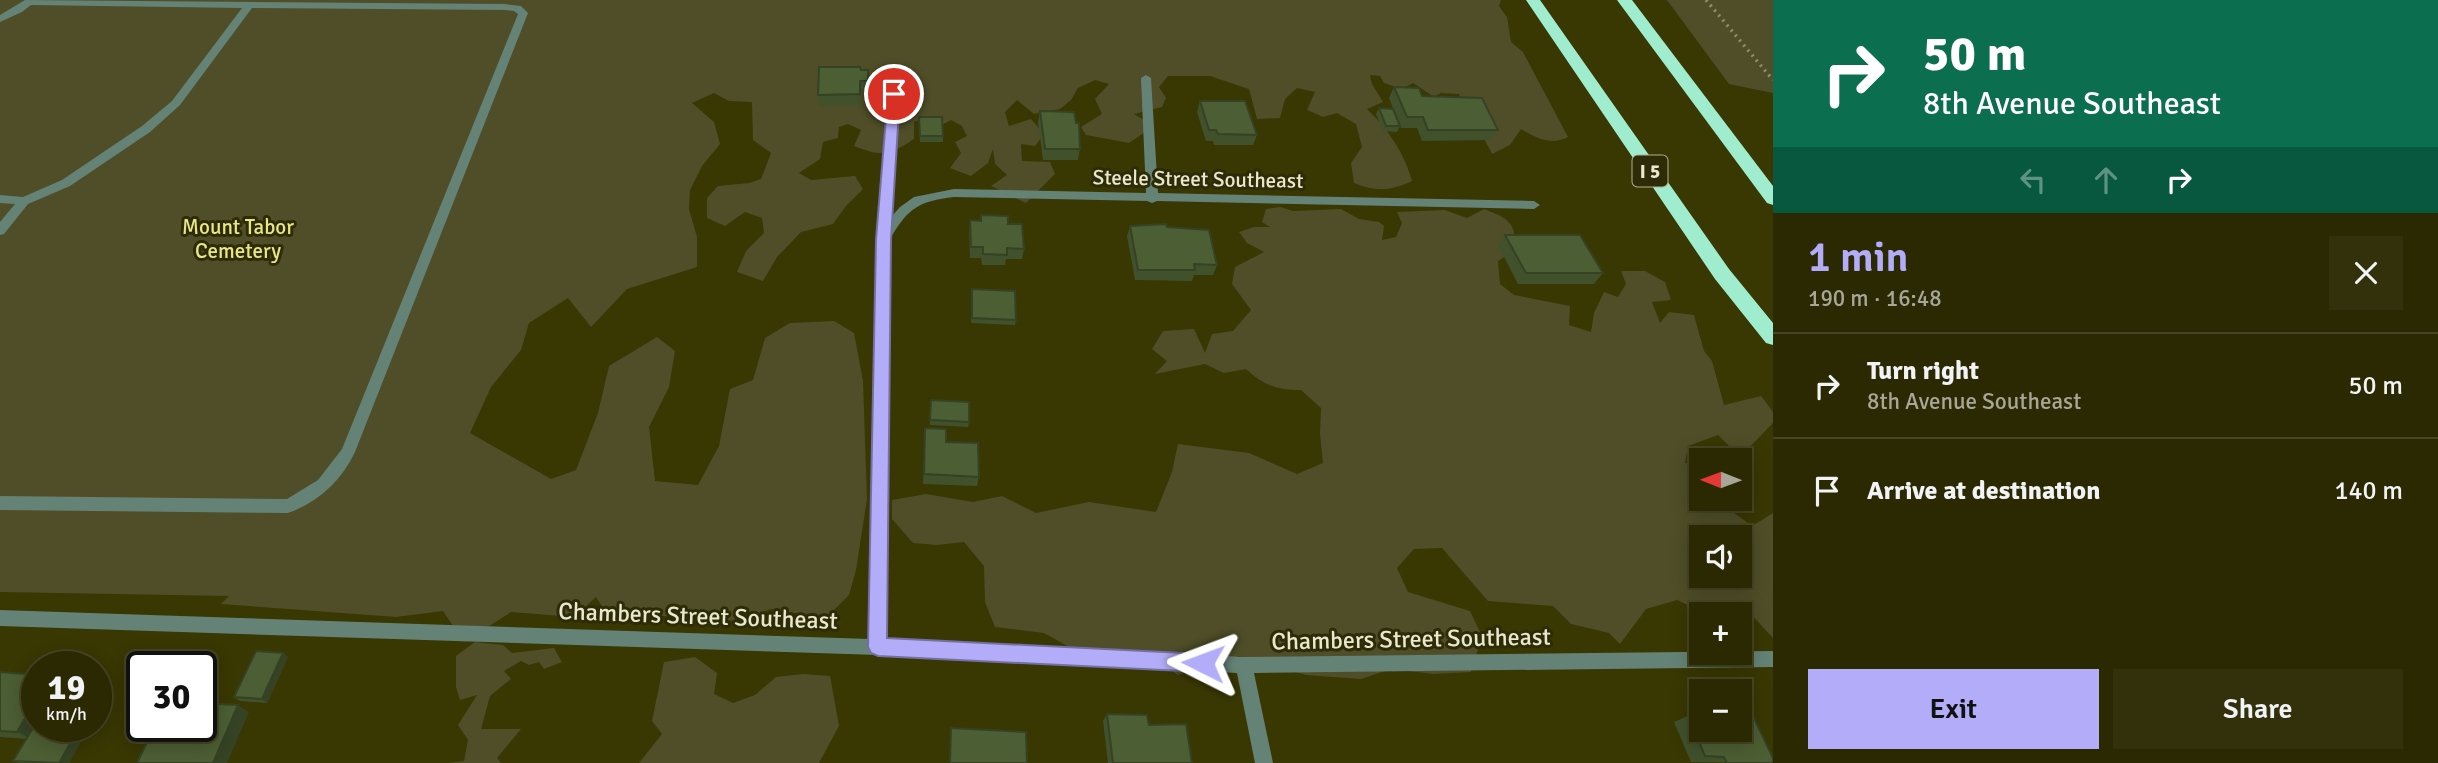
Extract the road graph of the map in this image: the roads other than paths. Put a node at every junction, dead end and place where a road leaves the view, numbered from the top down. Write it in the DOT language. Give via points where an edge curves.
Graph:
graph roads {
  1 [pos="1533,0"];
  2 [pos="1624,0"];
  3 [pos="31,1"];
  4 [pos="249,5"];
  5 [pos="0,19"];
  6 [pos="1146,78"];
  7 [pos="894,94"];
  8 [pos="0,199"];
  9 [pos="1152,199"];
  10 [pos="1773,199"];
  11 [pos="24,201"];
  12 [pos="1534,205"];
  13 [pos="0,231"];
  14 [pos="884,239"];
  15 [pos="1773,337"];
  16 [pos="0,503"];
  17 [pos="0,618"];
  18 [pos="878,647"];
  19 [pos="1773,659"];
  20 [pos="1244,665"];
  21 [pos="1264,763"];
  1 -- 15 [label="highway, I 5" via="1722,274"];
  2 -- 10 [label="highway"];
  3 -- 4 [label="street"];
  3 -- 5 [label="street"];
  4 -- 11 [label="street" via="176,103 66,183"];
  4 -- 16 [label="street" via="505,7 523,13 348,452 332,478 310,497 288,506"];
  6 -- 9 [label="street"];
  7 -- 14 [label="street"];
  8 -- 11 [label="street"];
  9 -- 12 [label="street, Steele Street Southeast"];
  9 -- 14 [label="street, Steele Street Southeast" via="932,195 913,200 899,212"];
  11 -- 13 [label="street"];
  14 -- 18 [label="street"];
  17 -- 18 [label="street, Chambers Street Southeast"];
  18 -- 20 [label="street, Chambers Street Southeast"];
  19 -- 20 [label="street, Chambers Street Southeast"];
  20 -- 21 [label="street"];
}
